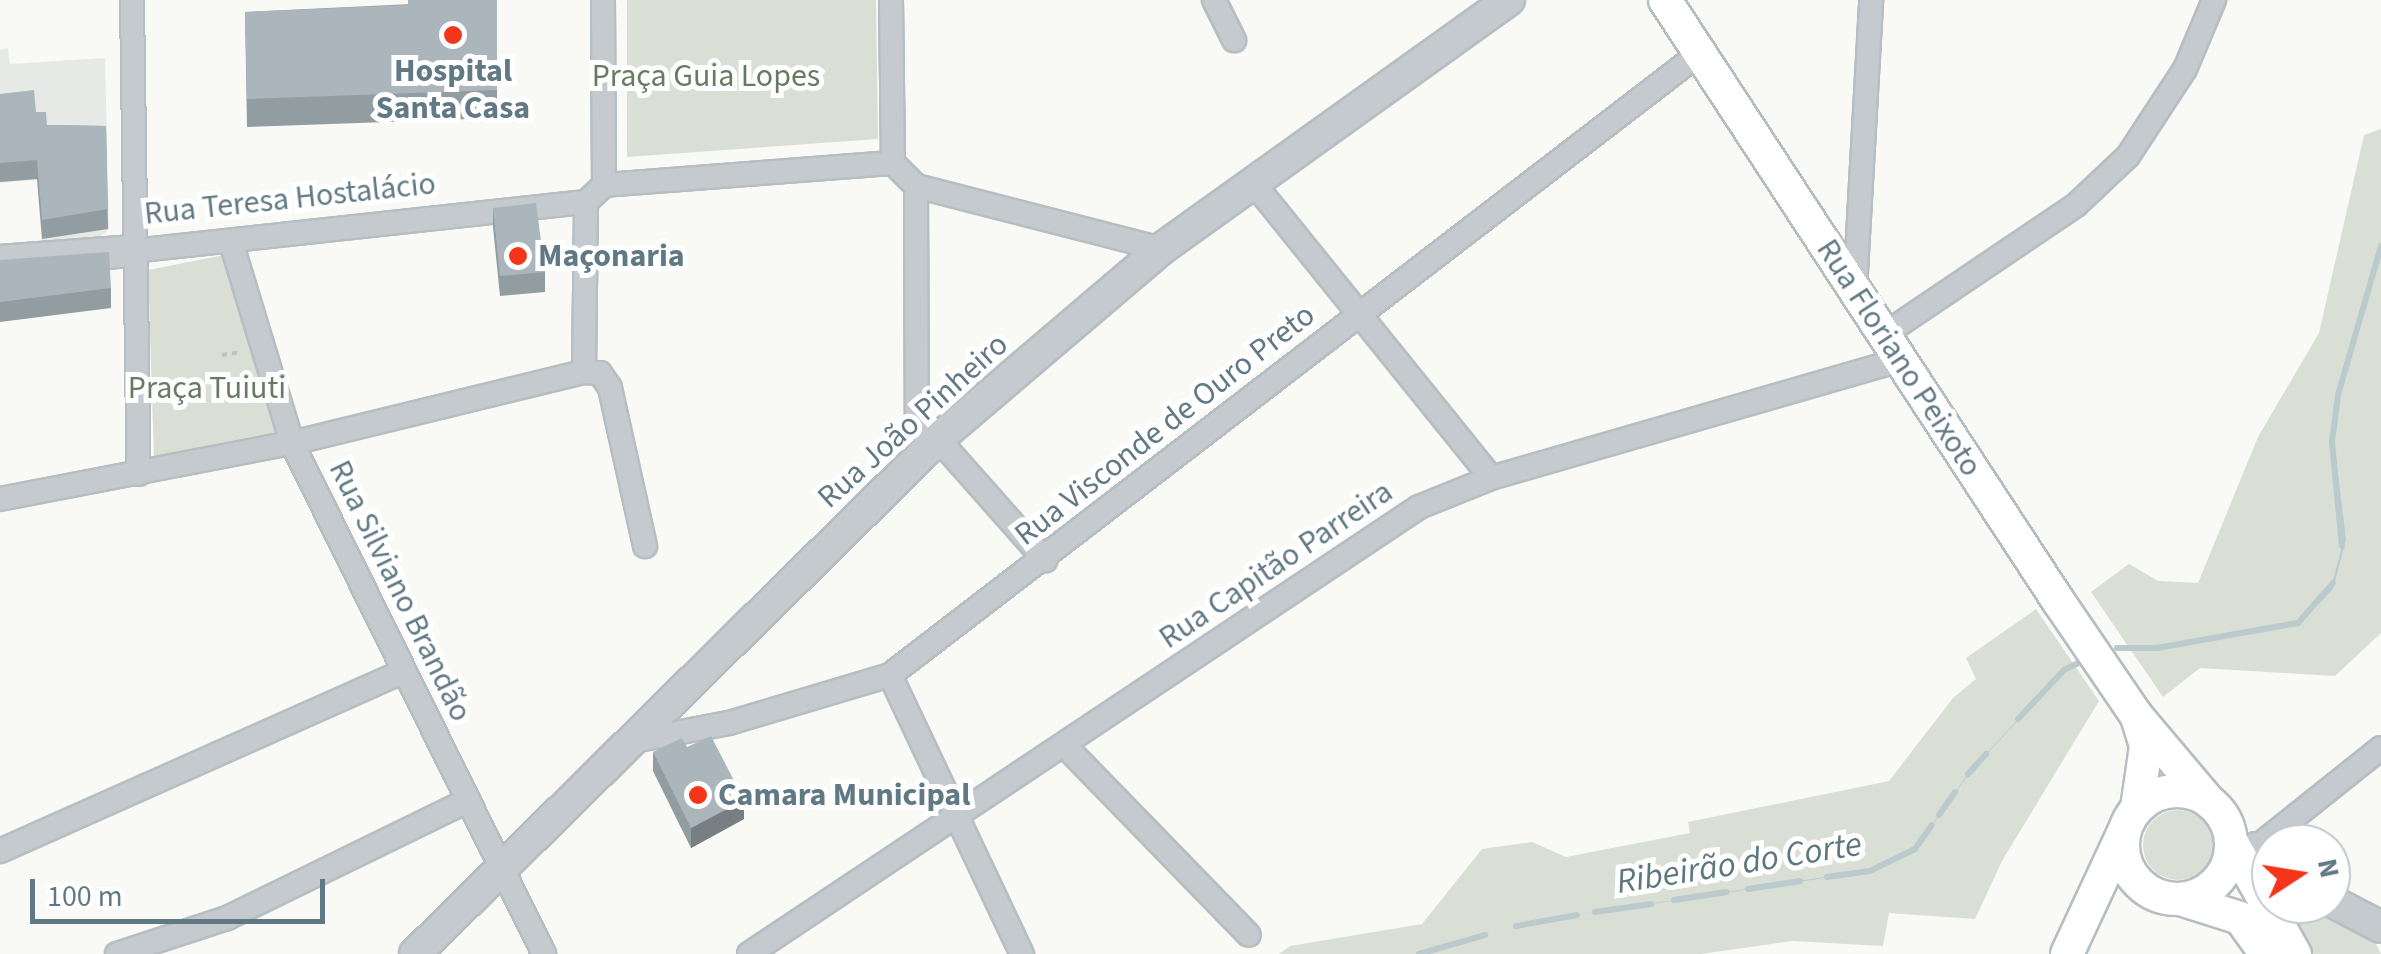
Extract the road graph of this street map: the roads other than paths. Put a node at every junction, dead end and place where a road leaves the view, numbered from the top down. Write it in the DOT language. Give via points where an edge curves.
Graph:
graph roads {
  1 [pos="132,0"];
  2 [pos="603,0"];
  3 [pos="892,0"];
  4 [pos="1214,0"];
  5 [pos="1509,0"];
  6 [pos="1870,0"];
  7 [pos="2214,0"];
  8 [pos="1665,6"];
  9 [pos="1234,40"];
  10 [pos="1696,56"];
  11 [pos="893,163"];
  12 [pos="1255,185"];
  13 [pos="604,186"];
  14 [pos="916,186"];
  15 [pos="586,202"];
  16 [pos="230,242"];
  17 [pos="1161,249"];
  18 [pos="133,250"];
  19 [pos="0,261"];
  20 [pos="1854,290"];
  21 [pos="1360,314"];
  22 [pos="1892,347"];
  23 [pos="584,372"];
  24 [pos="938,439"];
  25 [pos="292,443"];
  26 [pos="138,474"];
  27 [pos="1491,478"];
  28 [pos="0,499"];
  29 [pos="644,546"];
  30 [pos="1045,560"];
  31 [pos="404,671"];
  32 [pos="890,674"];
  33 [pos="2134,712"];
  34 [pos="625,743"];
  35 [pos="1066,747"];
  36 [pos="2381,748"];
  37 [pos="2206,798"];
  38 [pos="465,802"];
  39 [pos="959,816"];
  40 [pos="2132,816"];
  41 [pos="2242,850"];
  42 [pos="0,851"];
  43 [pos="499,870"];
  44 [pos="2172,898"];
  45 [pos="2351,911"];
  46 [pos="2082,923"];
  47 [pos="2381,927"];
  48 [pos="1249,935"];
  49 [pos="118,954"];
  50 [pos="414,954"];
  51 [pos="544,954"];
  52 [pos="749,954"];
  53 [pos="1022,954"];
  54 [pos="2067,954"];
  55 [pos="2266,954"];
  56 [pos="2295,954"];
  1 -- 18 [label="street"];
  2 -- 13 [label="street"];
  3 -- 11 [label="street"];
  4 -- 9 [label="street"];
  5 -- 12 [label="street, Rua João Pinheiro"];
  6 -- 20 [label="street"];
  7 -- 22 [label="street, Rua Capitão Parreira" via="2185,69 2128,156 2076,206"];
  8 -- 10 [label="main road, Rua Floriano Peixoto"];
  10 -- 20 [label="main road, Rua Floriano Peixoto"];
  10 -- 21 [label="street, Rua Visconde de Ouro Preto"];
  11 -- 13 [label="street"];
  11 -- 14 [label="street"];
  12 -- 17 [label="street, Rua João Pinheiro"];
  12 -- 21 [label="street"];
  13 -- 15 [label="street"];
  14 -- 17 [label="street"];
  14 -- 24 [label="street" via="916,429"];
  15 -- 16 [label="street, Rua Teresa Hostalácio"];
  15 -- 23 [label="street"];
  16 -- 18 [label="street, Rua Teresa Hostalácio"];
  16 -- 25 [label="street, Rua Silviano Brandão"];
  17 -- 24 [label="street, Rua João Pinheiro"];
  18 -- 19 [label="street, Rua Teresa Hostalácio"];
  18 -- 26 [label="street"];
  20 -- 22 [label="main road, Rua Floriano Peixoto"];
  21 -- 27 [label="street"];
  21 -- 30 [label="street, Rua Visconde de Ouro Preto"];
  22 -- 27 [label="street, Rua Capitão Parreira"];
  22 -- 33 [label="main road, Rua Floriano Peixoto"];
  23 -- 25 [label="street"];
  23 -- 29 [label="street" via="600,373 610,388"];
  24 -- 30 [label="street"];
  24 -- 34 [label="street, Rua João Pinheiro"];
  25 -- 26 [label="street"];
  25 -- 31 [label="street, Rua Silviano Brandão"];
  26 -- 28 [label="street"];
  27 -- 35 [label="street, Rua Capitão Parreira" via="1419,506"];
  30 -- 32 [label="street, Rua Visconde de Ouro Preto"];
  31 -- 38 [label="street, Rua Silviano Brandão"];
  31 -- 42 [label="street"];
  32 -- 34 [label="street, Rua Visconde de Ouro Preto" via="729,722"];
  32 -- 39 [label="street"];
  33 -- 37 [label="main road, Rua Floriano Peixoto"];
  33 -- 40 [label="main road, Rua Floriano Peixoto" via="2146,746"];
  34 -- 43 [label="street, Rua João Pinheiro"];
  35 -- 39 [label="street, Rua Capitão Parreira"];
  35 -- 48 [label="street"];
  36 -- 41 [label="street"];
  37 -- 40 [label="main road" via="2169,790"];
  37 -- 41 [label="main road"];
  38 -- 43 [label="street, Rua Silviano Brandão"];
  38 -- 49 [label="street" via="227,918"];
  39 -- 52 [label="street, Rua Capitão Parreira"];
  39 -- 53 [label="street"];
  40 -- 44 [label="main road" via="2125,861 2134,878"];
  40 -- 46 [label="main road"];
  41 -- 44 [label="main road" via="2212,887"];
  41 -- 56 [label="main road"];
  43 -- 50 [label="street, Rua João Pinheiro"];
  43 -- 51 [label="street, Rua Silviano Brandão"];
  44 -- 46 [label="main road" via="2113,900"];
  44 -- 55 [label="main road" via="2240,918"];
  45 -- 47 [label="street"];
  46 -- 54 [label="main road"];
}
